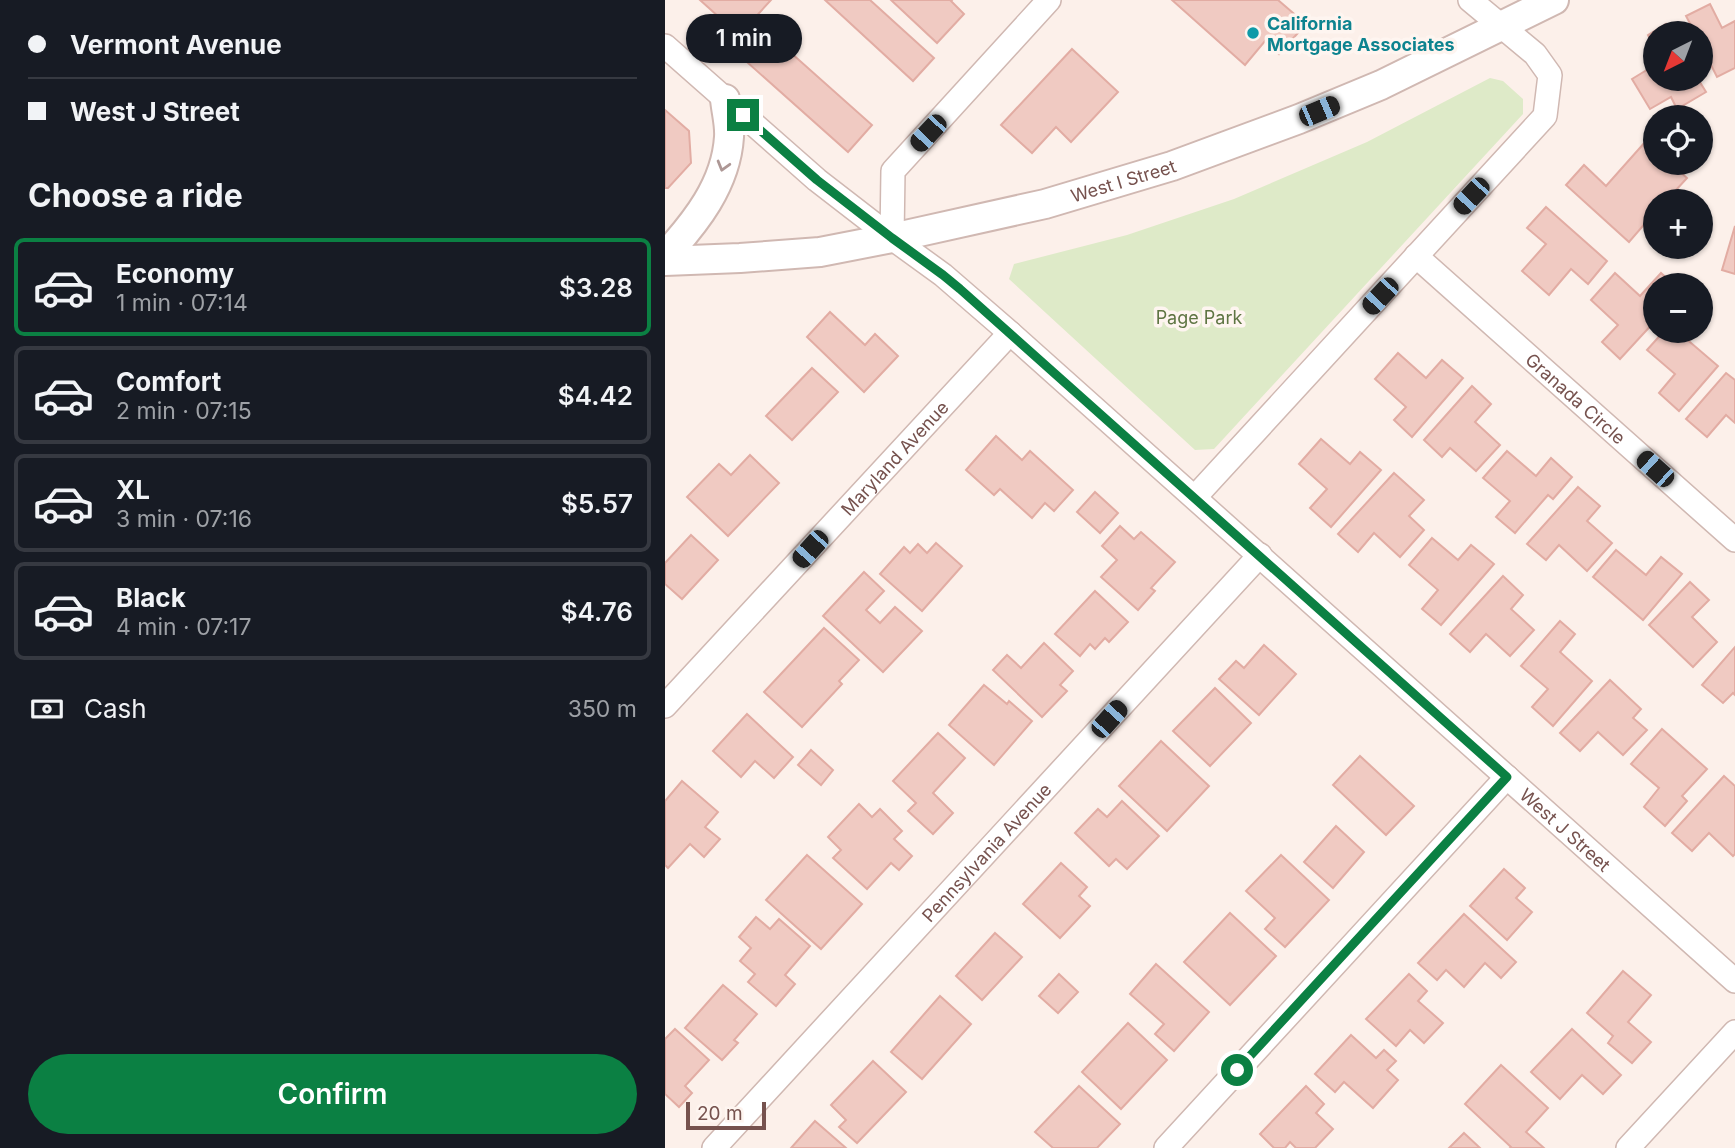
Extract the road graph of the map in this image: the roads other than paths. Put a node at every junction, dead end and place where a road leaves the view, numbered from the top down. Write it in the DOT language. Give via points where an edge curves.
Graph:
graph roads {
  1 [pos="1049,0"];
  2 [pos="1470,0"];
  3 [pos="1554,0"];
  4 [pos="1501,27"];
  5 [pos="665,46"];
  6 [pos="725,99"];
  7 [pos="892,238"];
  8 [pos="1416,256"];
  9 [pos="665,259"];
  10 [pos="1010,333"];
  11 [pos="1195,497"];
  12 [pos="1735,541"];
  13 [pos="1260,555"];
  14 [pos="665,706"];
  15 [pos="1507,777"];
  16 [pos="1735,981"];
  17 [pos="1735,1031"];
  18 [pos="714,1148"];
  19 [pos="1166,1148"];
  20 [pos="1628,1148"];
  1 -- 7 [label="street" via="893,171"];
  2 -- 4 [label="street"];
  3 -- 4 [label="street, West I Street"];
  4 -- 7 [label="street, West I Street" via="1299,120 1173,166 1045,204"];
  4 -- 8 [label="street" via="1535,54 1550,75 1545,116"];
  5 -- 6 [label="street, West J Street"];
  6 -- 7 [label="street, West J Street"];
  6 -- 9 [label="street, one-way" via="730,136 722,172 699,215"];
  7 -- 9 [label="street, West I Street" via="820,252"];
  7 -- 10 [label="street, West J Street"];
  8 -- 11 [label="street"];
  8 -- 12 [label="street, Granada Circle"];
  10 -- 11 [label="street, West J Street"];
  10 -- 14 [label="street, Maryland Avenue"];
  11 -- 13 [label="street, West J Street"];
  13 -- 15 [label="street, West J Street"];
  13 -- 18 [label="street, Pennsylvania Avenue"];
  15 -- 16 [label="street, West J Street"];
  15 -- 19 [label="street"];
  17 -- 20 [label="street"];
}
